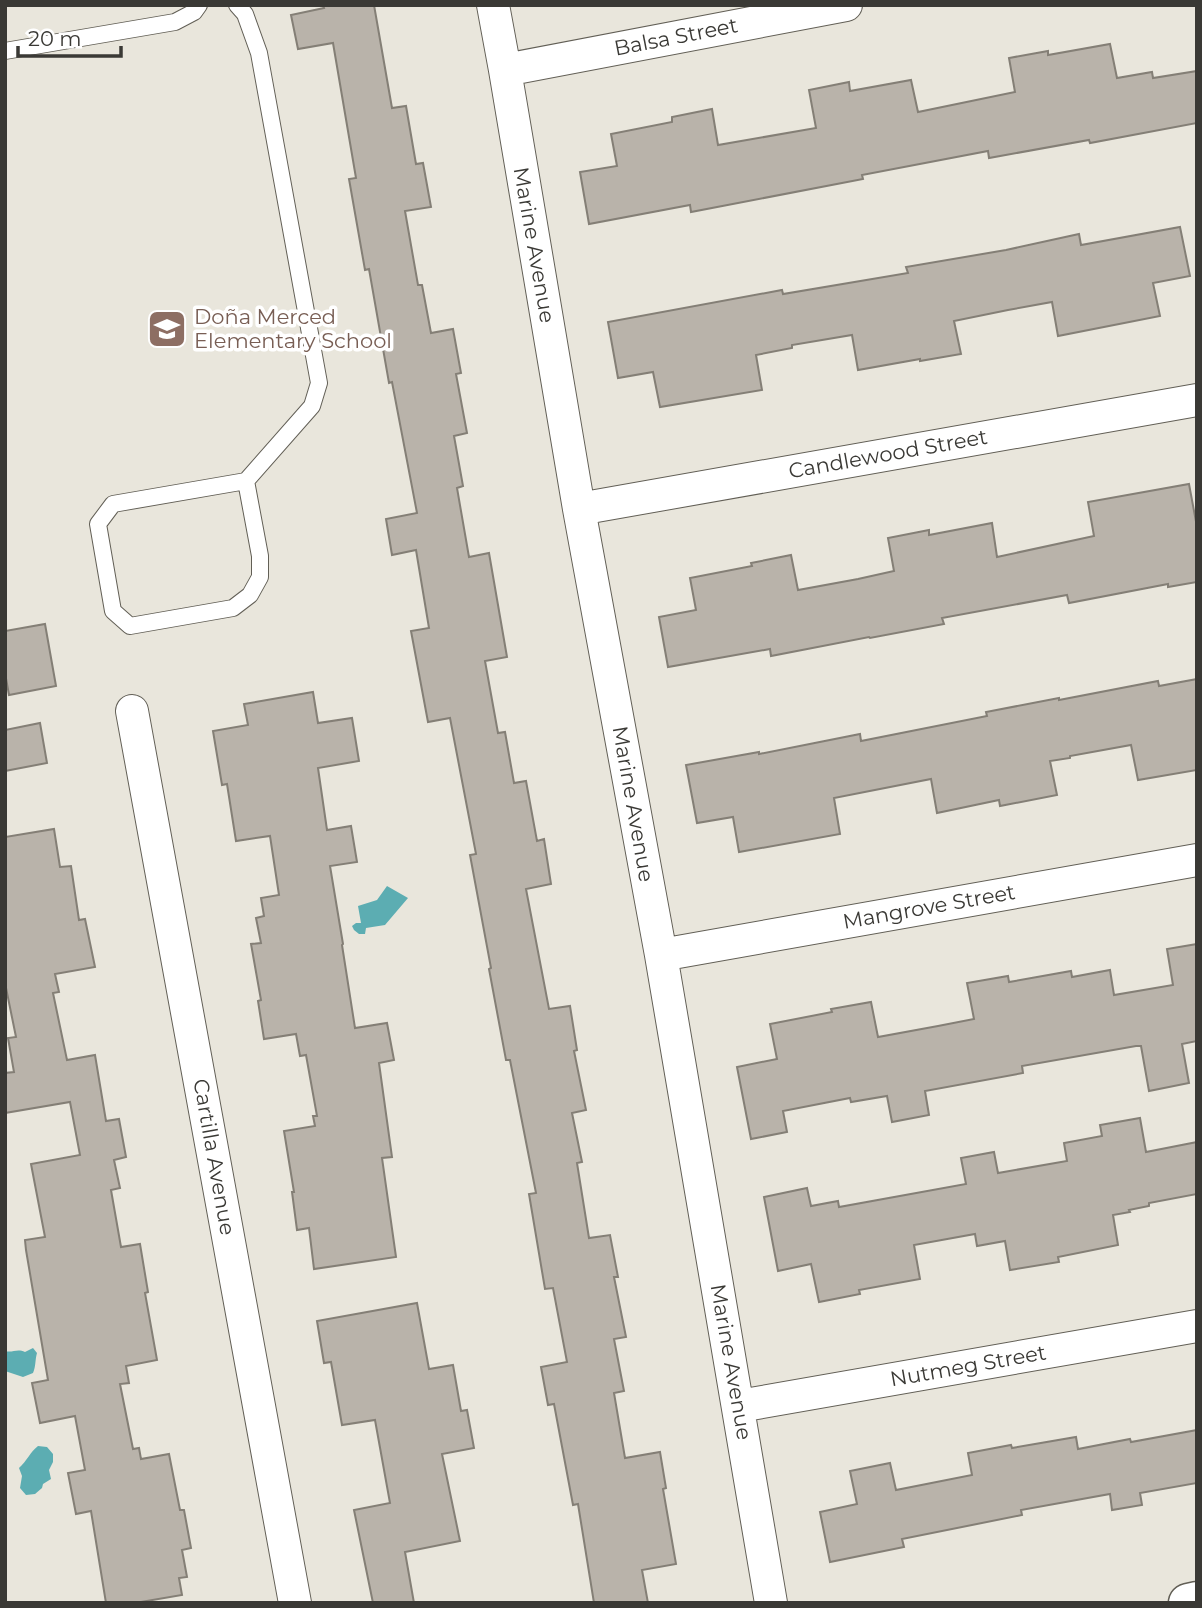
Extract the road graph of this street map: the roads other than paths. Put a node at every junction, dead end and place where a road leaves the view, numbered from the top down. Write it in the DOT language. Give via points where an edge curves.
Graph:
graph roads {
  1 [pos="199,5"];
  2 [pos="237,5"];
  3 [pos="493,5"];
  4 [pos="846,5"];
  5 [pos="5,51"];
  6 [pos="505,70"];
  7 [pos="1197,400"];
  8 [pos="246,481"];
  9 [pos="579,509"];
  10 [pos="132,710"];
  11 [pos="1197,860"];
  12 [pos="661,955"];
  13 [pos="1197,1325"];
  14 [pos="738,1406"];
  15 [pos="1197,1601"];
  16 [pos="295,1603"];
  17 [pos="771,1603"];
  18 [pos="1188,1603"];
  1 -- 5 [label="lane" via="175,22"];
  2 -- 8 [label="lane" via="245,14 259,53 319,383 312,406"];
  3 -- 6 [label="street, Marine Avenue"];
  4 -- 6 [label="street, Balsa Street"];
  6 -- 9 [label="street, Marine Avenue"];
  7 -- 9 [label="street, Candlewood Street"];
  8 -- 8 [label="lane" via="113,504 98,524 113,611 130,626 233,608 250,595 260,577 260,556"];
  9 -- 12 [label="street, Marine Avenue"];
  10 -- 16 [label="street, Cartilla Avenue"];
  11 -- 12 [label="street, Mangrove Street"];
  12 -- 14 [label="street, Marine Avenue"];
  13 -- 14 [label="street, Nutmeg Street"];
  14 -- 17 [label="street, Marine Avenue"];
  15 -- 18 [label="street"];
}
